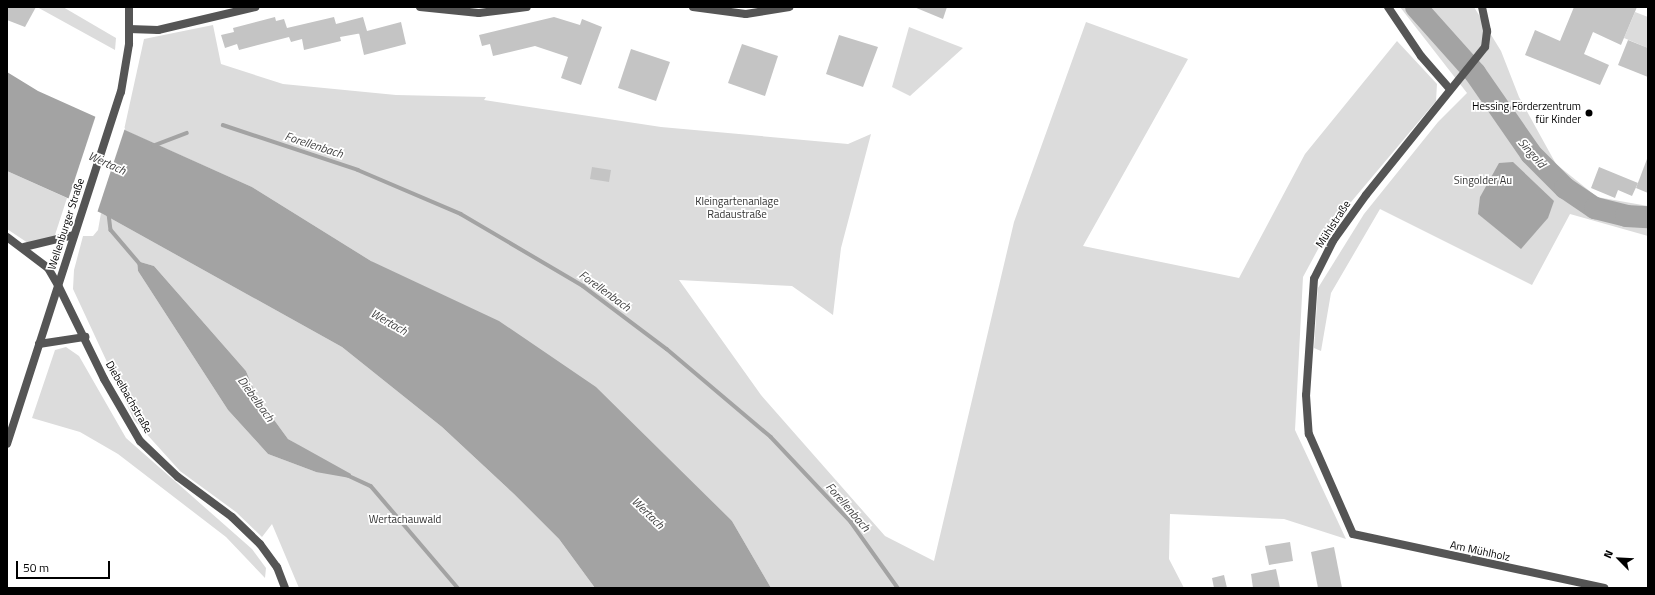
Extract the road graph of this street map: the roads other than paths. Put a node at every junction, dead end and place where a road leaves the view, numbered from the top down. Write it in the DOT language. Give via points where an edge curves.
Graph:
graph roads {
  1 [pos="129,7"];
  2 [pos="255,7"];
  3 [pos="420,7"];
  4 [pos="526,7"];
  5 [pos="693,7"];
  6 [pos="789,7"];
  7 [pos="1388,7"];
  8 [pos="1482,7"];
  9 [pos="129,29"];
  10 [pos="1449,88"];
  11 [pos="74,236"];
  12 [pos="7,237"];
  13 [pos="24,248"];
  14 [pos="58,285"];
  15 [pos="85,337"];
  16 [pos="40,344"];
  17 [pos="7,444"];
  18 [pos="1353,534"];
  19 [pos="285,588"];
  20 [pos="1604,588"];
  1 -- 9 [label="street, Wellenburger Straße"];
  2 -- 9 [label="street" via="158,30"];
  3 -- 4 [label="street" via="479,13"];
  5 -- 6 [label="street" via="746,14"];
  7 -- 10 [label="street"];
  8 -- 10 [label="street, Mühlstraße" via="1487,31 1485,46"];
  9 -- 11 [label="street, Wellenburger Straße" via="116,108"];
  10 -- 18 [label="street, Mühlstraße" via="1444,100 1333,241 1314,278 1306,395 1309,434"];
  11 -- 13 [label="street"];
  11 -- 14 [label="street, Wellenburger Straße"];
  12 -- 13 [label="street, Diebelbachstraße"];
  13 -- 14 [label="street, Diebelbachstraße" via="48,268"];
  14 -- 15 [label="street, Diebelbachstraße"];
  14 -- 16 [label="street, Wellenburger Straße"];
  15 -- 16 [label="street"];
  15 -- 19 [label="street, Diebelbachstraße" via="104,379 140,441 178,477 232,517 260,544 277,567"];
  16 -- 17 [label="street, Wellenburger Straße"];
  18 -- 20 [label="street, Am Mühlholz"];
}
